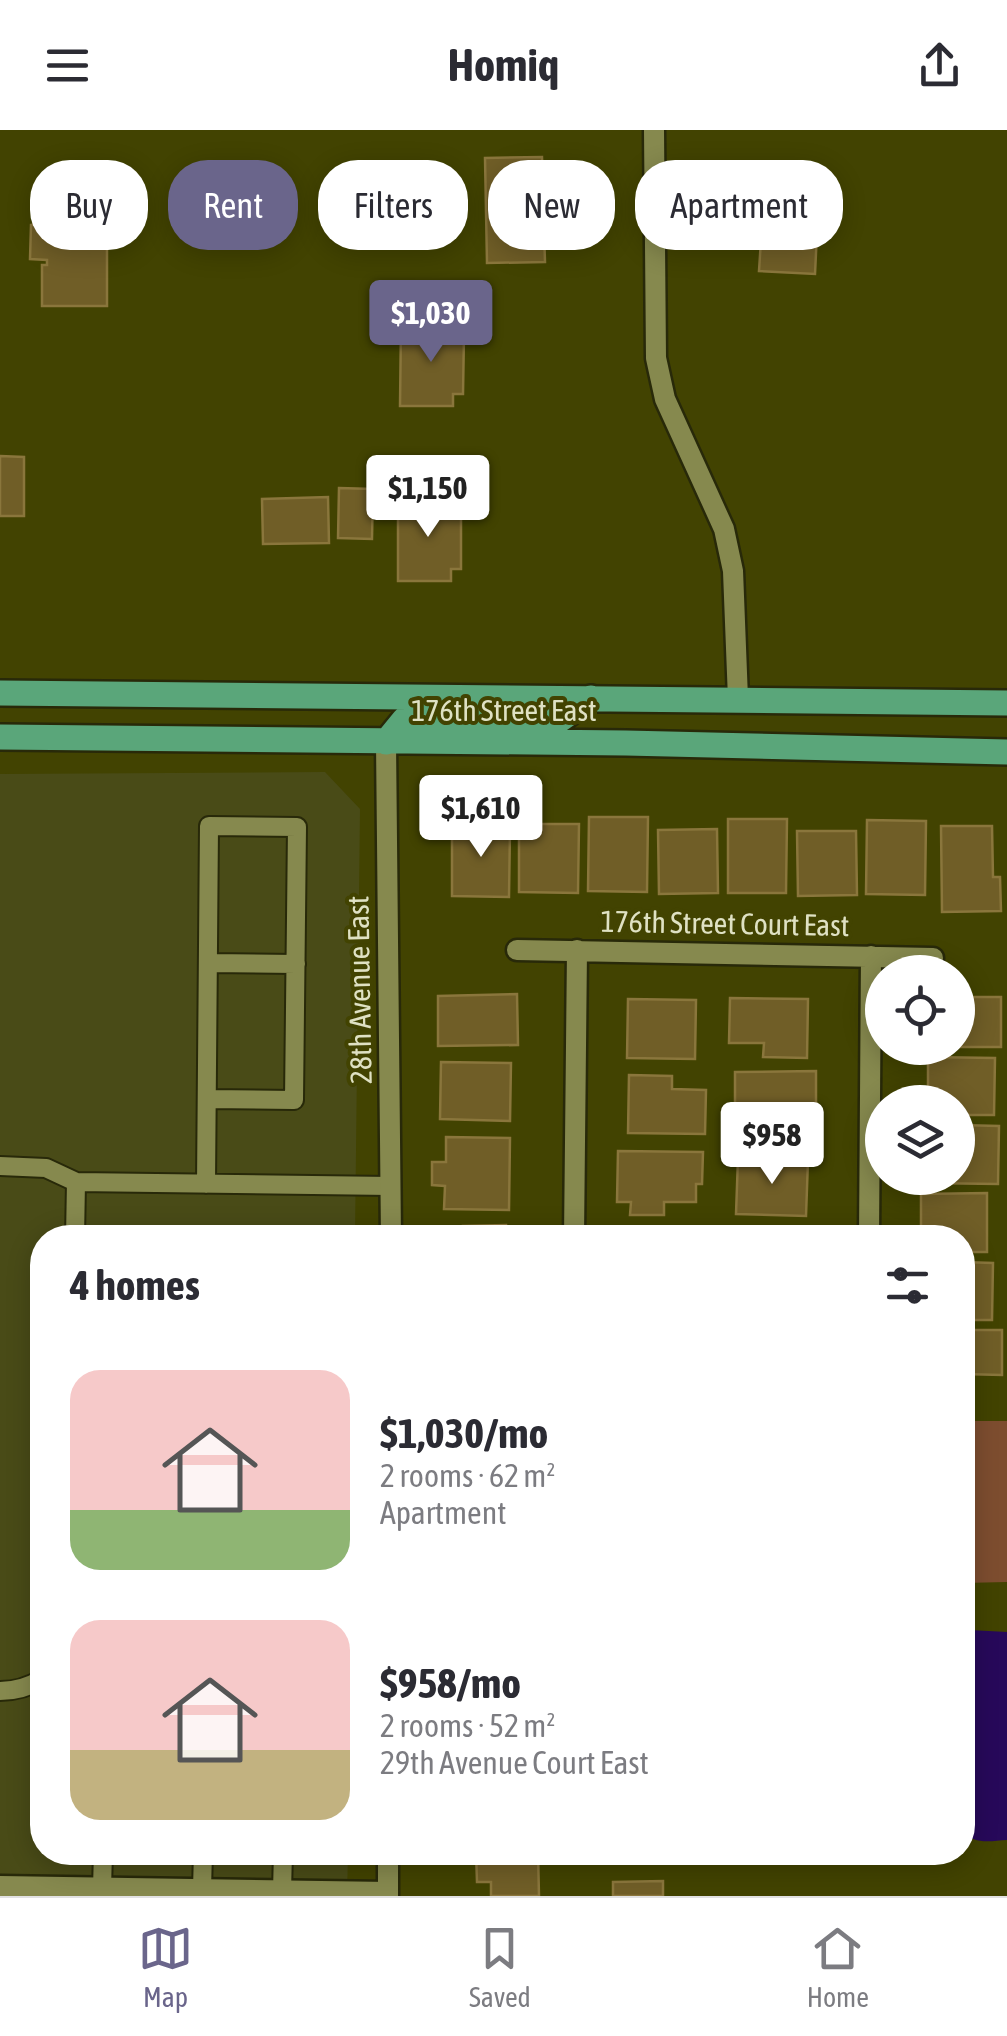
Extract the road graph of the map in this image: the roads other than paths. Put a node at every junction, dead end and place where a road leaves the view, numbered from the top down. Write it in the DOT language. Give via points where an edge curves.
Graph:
graph roads {
  1 [pos="654,130"];
  2 [pos="0,693"];
  3 [pos="591,698"];
  4 [pos="738,699"];
  5 [pos="1007,703"];
  6 [pos="0,737"];
  7 [pos="386,742"];
  8 [pos="1007,752"];
  9 [pos="517,950"];
  10 [pos="577,950"];
  11 [pos="865,956"];
  12 [pos="208,963"];
  13 [pos="296,964"];
  14 [pos="870,1065"];
  15 [pos="207,1098"];
  16 [pos="0,1166"];
  17 [pos="76,1182"];
  18 [pos="206,1184"];
  19 [pos="391,1186"];
  20 [pos="76,1225"];
  21 [pos="391,1225"];
  22 [pos="574,1225"];
  23 [pos="869,1225"];
  24 [pos="30,1686"];
  25 [pos="0,1691"];
  26 [pos="102,1865"];
  27 [pos="203,1865"];
  28 [pos="282,1865"];
  29 [pos="388,1865"];
  30 [pos="0,1886"];
  31 [pos="102,1888"];
  32 [pos="202,1889"];
  33 [pos="282,1891"];
  34 [pos="388,1894"];
  1 -- 4 [label="street" via="656,358 665,399 724,529 733,572"];
  2 -- 3 [label="main road, 176th Street East"];
  3 -- 4 [label="main road, 176th Street East"];
  3 -- 7 [label="main road" via="558,721 404,720"];
  4 -- 5 [label="main road, 176th Street East"];
  6 -- 7 [label="main road, 176th Street East"];
  7 -- 8 [label="main road, 176th Street East"];
  7 -- 19 [label="street, 28th Avenue East"];
  9 -- 10 [label="street, 176th Street Court East"];
  10 -- 11 [label="street, 176th Street Court East"];
  10 -- 22 [label="street"];
  12 -- 13 [label="lane"];
  12 -- 13 [label="lane" via="209,826 280,826 297,827"];
  12 -- 15 [label="lane"];
  13 -- 15 [label="lane" via="294,1100"];
  14 -- 23 [label="street"];
  15 -- 18 [label="lane"];
  16 -- 17 [label="lane" via="46,1168"];
  17 -- 18 [label="lane"];
  17 -- 20 [label="lane"];
  18 -- 19 [label="lane"];
  19 -- 21 [label="street, 28th Avenue East"];
  24 -- 25 [label="lane"];
  26 -- 31 [label="lane"];
  27 -- 32 [label="lane"];
  28 -- 33 [label="lane"];
  29 -- 34 [label="street"];
  30 -- 31 [label="street"];
  31 -- 32 [label="street"];
  32 -- 33 [label="street"];
  33 -- 34 [label="street"];
}
